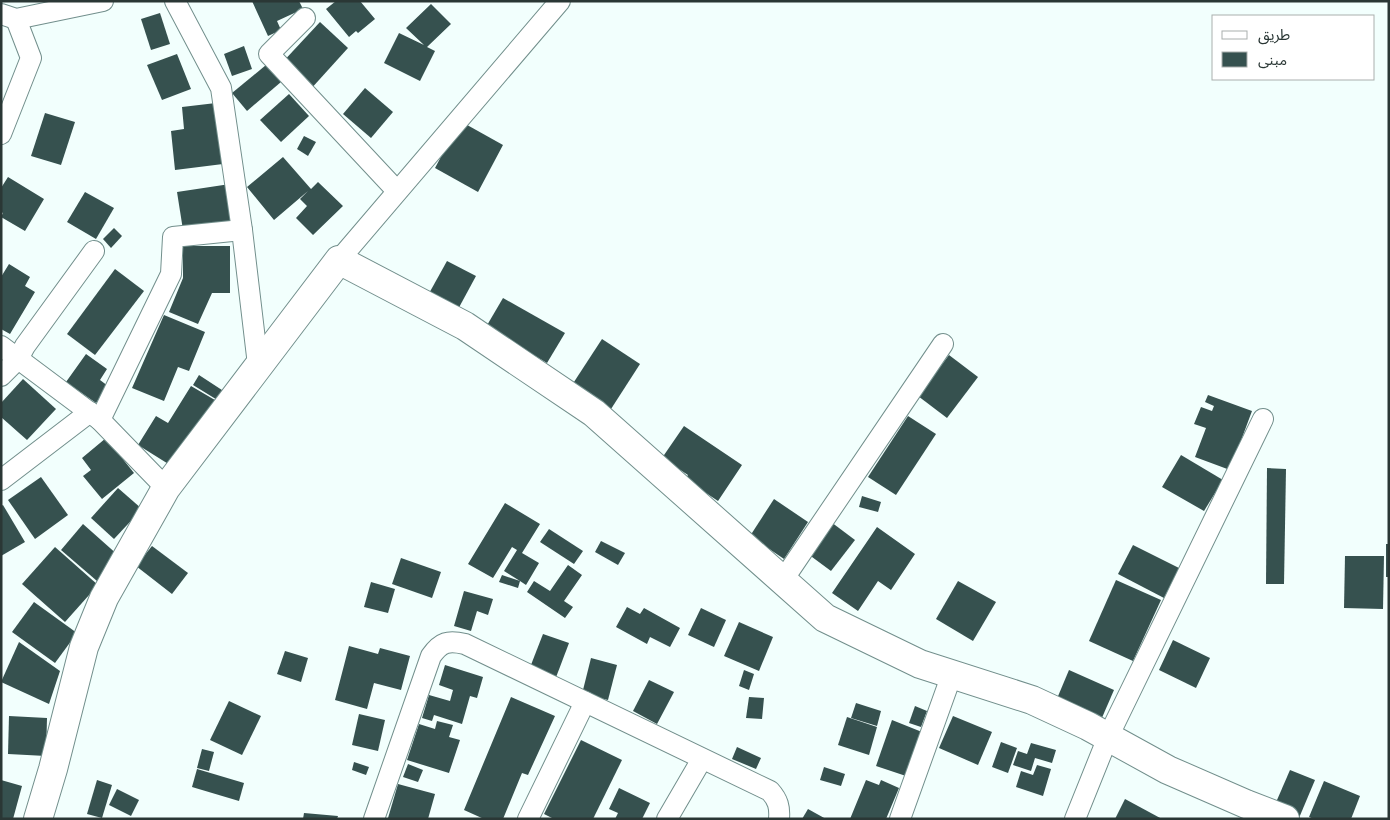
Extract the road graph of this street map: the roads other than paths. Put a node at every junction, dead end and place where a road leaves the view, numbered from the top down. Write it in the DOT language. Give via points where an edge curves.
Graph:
graph roads {
  1 [pos="103,1"];
  2 [pos="175,1"];
  3 [pos="560,1"];
  4 [pos="9,16"];
  5 [pos="305,18"];
  6 [pos="1,134"];
  7 [pos="397,191"];
  8 [pos="242,230"];
  9 [pos="94,251"];
  10 [pos="339,260"];
  11 [pos="944,344"];
  12 [pos="1,346"];
  13 [pos="18,359"];
  14 [pos="258,365"];
  15 [pos="1,376"];
  16 [pos="95,416"];
  17 [pos="1263,420"];
  18 [pos="1,480"];
  19 [pos="166,488"];
  20 [pos="782,580"];
  21 [pos="952,674"];
  22 [pos="586,702"];
  23 [pos="1108,737"];
  24 [pos="702,759"];
  25 [pos="38,819"];
  26 [pos="374,819"];
  27 [pos="528,819"];
  28 [pos="667,819"];
  29 [pos="780,819"];
  30 [pos="900,819"];
  31 [pos="1075,819"];
  32 [pos="1285,819"];
  1 -- 4 [label="street"];
  2 -- 8 [label="street" via="220,88"];
  3 -- 7 [label="street"];
  4 -- 6 [label="street" via="31,58"];
  5 -- 7 [label="street" via="269,54"];
  7 -- 10 [label="street"];
  8 -- 14 [label="street"];
  8 -- 16 [label="street" via="172,237 171,274"];
  9 -- 13 [label="street"];
  10 -- 14 [label="street"];
  10 -- 20 [label="street" via="465,326 594,414"];
  11 -- 20 [label="street"];
  12 -- 13 [label="street"];
  13 -- 15 [label="street"];
  13 -- 16 [label="street"];
  14 -- 19 [label="street"];
  16 -- 18 [label="street"];
  16 -- 19 [label="street"];
  17 -- 23 [label="street"];
  19 -- 25 [label="street" via="104,598 88,639"];
  20 -- 21 [label="street" via="825,618 920,664"];
  21 -- 23 [label="street" via="1032,700"];
  21 -- 30 [label="street"];
  22 -- 24 [label="street"];
  22 -- 26 [label="street" via="465,644 452,641 438,646 431,656"];
  22 -- 27 [label="street"];
  23 -- 31 [label="street"];
  23 -- 32 [label="street" via="1168,770"];
  24 -- 28 [label="street"];
  24 -- 29 [label="street" via="770,791 777,799"];
}
